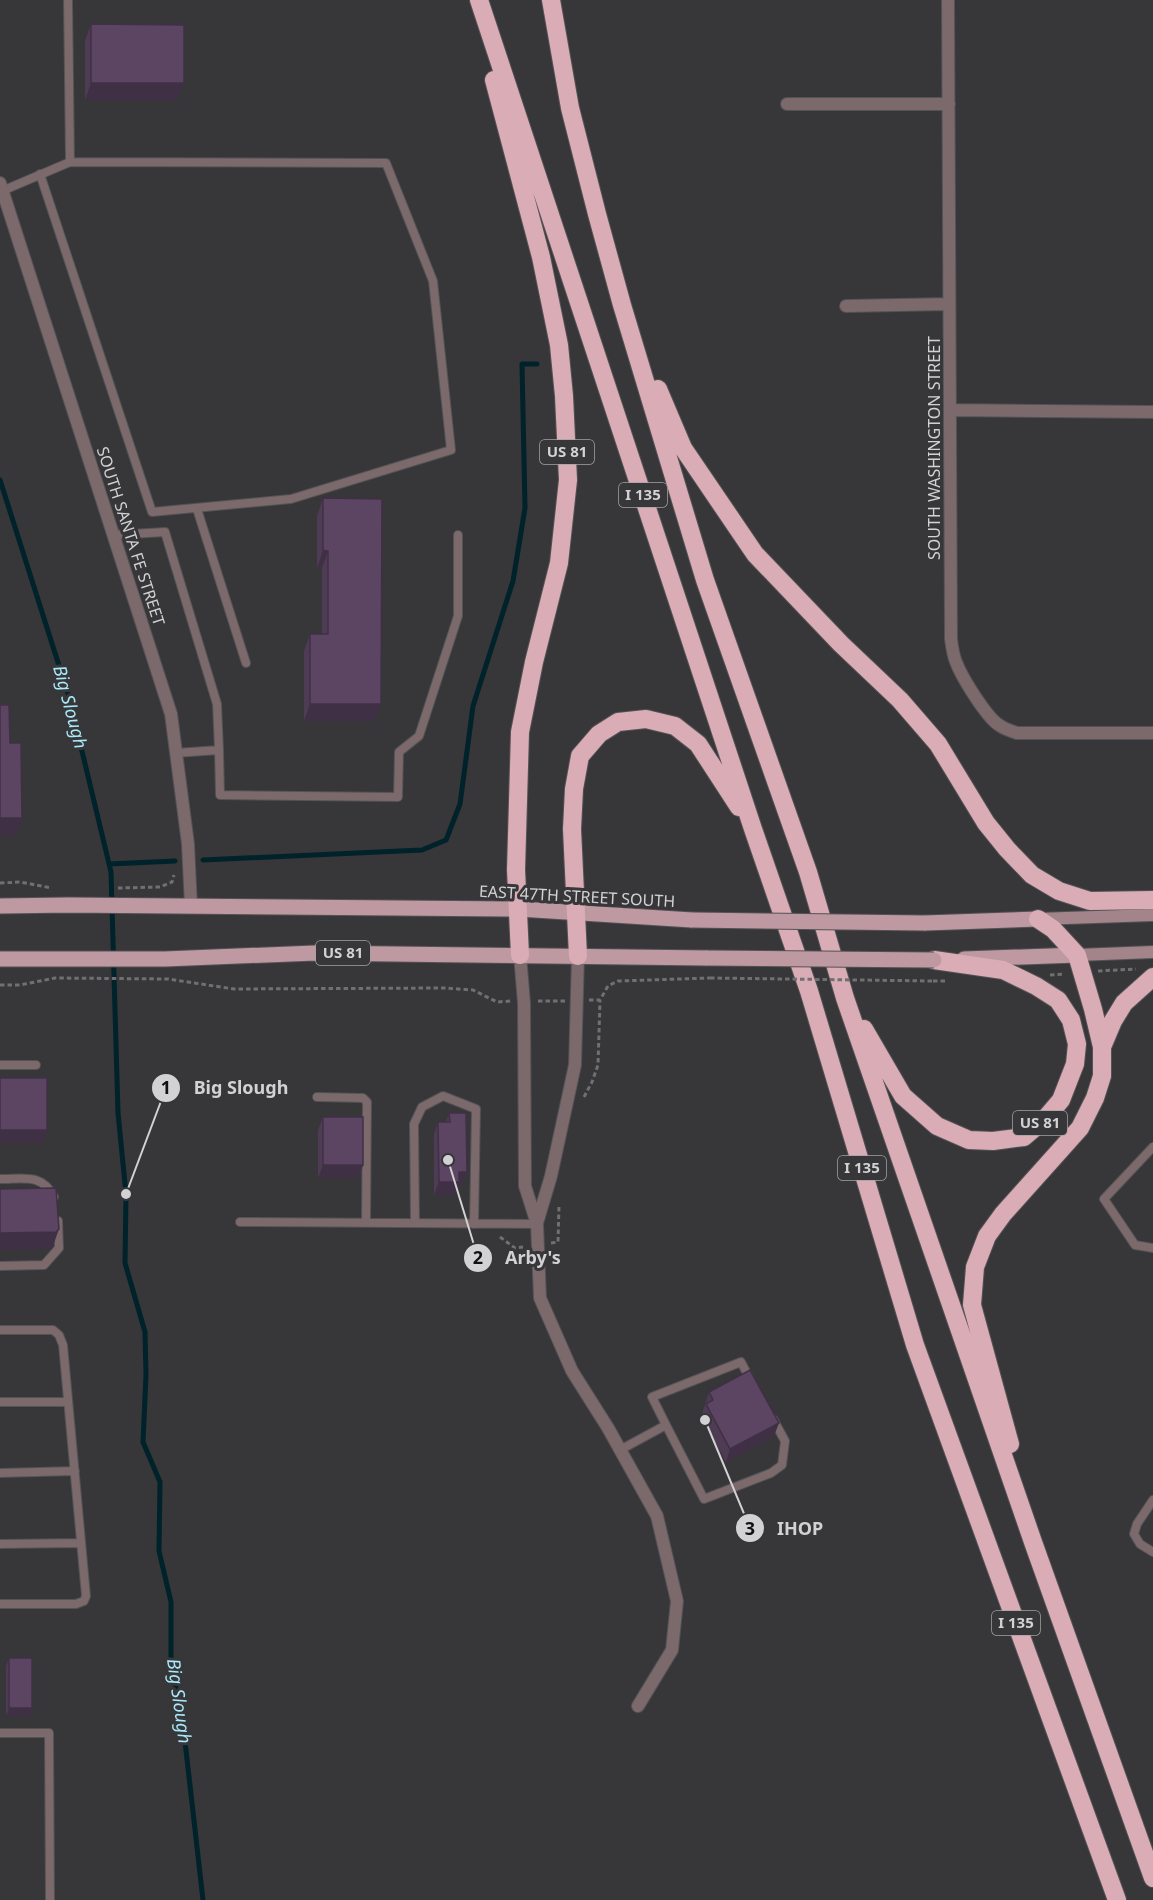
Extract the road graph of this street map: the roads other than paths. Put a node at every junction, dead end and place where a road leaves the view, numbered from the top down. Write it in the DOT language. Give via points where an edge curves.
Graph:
graph roads {
  1 [pos="68,0"];
  2 [pos="472,0"];
  3 [pos="479,0"];
  4 [pos="550,0"];
  5 [pos="948,0"];
  6 [pos="787,104"];
  7 [pos="949,104"];
  8 [pos="70,162"];
  9 [pos="40,174"];
  10 [pos="1,189"];
  11 [pos="949,304"];
  12 [pos="622,305"];
  13 [pos="846,306"];
  14 [pos="950,410"];
  15 [pos="1153,412"];
  16 [pos="197,509"];
  17 [pos="114,535"];
  18 [pos="458,535"];
  19 [pos="246,663"];
  20 [pos="1153,733"];
  21 [pos="219,750"];
  22 [pos="176,753"];
  23 [pos="753,829"];
  24 [pos="1153,900"];
  25 [pos="0,906"];
  26 [pos="191,906"];
  27 [pos="519,909"];
  28 [pos="576,913"];
  29 [pos="1153,915"];
  30 [pos="1038,919"];
  31 [pos="1153,952"];
  32 [pos="520,955"];
  33 [pos="1077,955"];
  34 [pos="578,956"];
  35 [pos="0,959"];
  36 [pos="934,960"];
  37 [pos="1153,977"];
  38 [pos="845,998"];
  39 [pos="1102,1047"];
  40 [pos="0,1065"];
  41 [pos="36,1065"];
  42 [pos="317,1097"];
  43 [pos="1153,1147"];
  44 [pos="0,1179"];
  45 [pos="57,1202"];
  46 [pos="57,1214"];
  47 [pos="240,1222"];
  48 [pos="366,1223"];
  49 [pos="415,1223"];
  50 [pos="474,1224"];
  51 [pos="537,1224"];
  52 [pos="1153,1248"];
  53 [pos="0,1266"];
  54 [pos="0,1330"];
  55 [pos="757,1392"];
  56 [pos="0,1402"];
  57 [pos="68,1402"];
  58 [pos="768,1411"];
  59 [pos="666,1425"];
  60 [pos="620,1450"];
  61 [pos="75,1472"];
  62 [pos="0,1473"];
  63 [pos="1153,1500"];
  64 [pos="1033,1542"];
  65 [pos="81,1543"];
  66 [pos="0,1544"];
  67 [pos="1153,1552"];
  68 [pos="0,1604"];
  69 [pos="638,1706"];
  70 [pos="0,1733"];
  71 [pos="1153,1878"];
  72 [pos="50,1900"];
  73 [pos="1117,1900"];
  1 -- 8 [label="lane"];
  2 -- 27 [label="highway, US 81" via="541,257 559,345 564,396 568,480 559,563 520,732 516,870"];
  3 -- 23 [label="highway, I 135"];
  4 -- 12 [label="highway, I 135" via="570,108"];
  5 -- 7 [label="street, SOUTH WASHINGTON STREET"];
  6 -- 7 [label="street"];
  7 -- 11 [label="street, SOUTH WASHINGTON STREET"];
  8 -- 9 [label="lane"];
  8 -- 16 [label="lane" via="386,163 433,281 451,450 291,499"];
  9 -- 10 [label="lane"];
  9 -- 16 [label="lane" via="152,512"];
  10 -- 17 [label="street, SOUTH SANTA FE STREET"];
  11 -- 13 [label="street"];
  11 -- 14 [label="street, SOUTH WASHINGTON STREET"];
  12 -- 24 [label="highway" via="683,448 755,554 900,700 938,744 986,823 1008,849 1032,875 1059,891 1090,901"];
  12 -- 38 [label="highway, I 135" via="705,580 808,872"];
  14 -- 15 [label="street"];
  14 -- 20 [label="street, SOUTH WASHINGTON STREET" via="951,639 956,663 969,686 993,720 1017,733"];
  16 -- 19 [label="lane"];
  17 -- 21 [label="lane" via="165,532 217,704"];
  17 -- 22 [label="street, SOUTH SANTA FE STREET" via="171,714"];
  18 -- 21 [label="lane" via="458,616 419,736 399,752 398,797 220,795"];
  21 -- 22 [label="lane"];
  22 -- 26 [label="street, SOUTH SANTA FE STREET" via="188,844"];
  23 -- 28 [label="highway" via="698,744 675,726 646,719 618,722 599,734 580,756 572,829"];
  23 -- 73 [label="highway, I 135" via="809,991 915,1345"];
  25 -- 26 [label="main road, EAST 47TH STREET SOUTH"];
  26 -- 27 [label="main road, EAST 47TH STREET SOUTH"];
  27 -- 28 [label="main road, EAST 47TH STREET SOUTH"];
  27 -- 32 [label="highway, US 81"];
  28 -- 30 [label="main road, EAST 47TH STREET SOUTH, bridge" via="692,920 925,923"];
  28 -- 34 [label="highway"];
  29 -- 30 [label="main road, EAST 47TH STREET SOUTH"];
  30 -- 33 [label="highway"];
  31 -- 33 [label="main road"];
  32 -- 34 [label="main road, US 81"];
  32 -- 35 [label="main road, US 81" via="315,953"];
  32 -- 51 [label="street" via="524,1001 525,1186"];
  33 -- 36 [label="main road"];
  33 -- 39 [label="highway"];
  34 -- 36 [label="main road, US 81, bridge"];
  34 -- 51 [label="street" via="575,1065"];
  36 -- 38 [label="highway, US 81" via="1003,970 1020,977 1058,1000 1071,1020 1077,1044 1075,1064 1061,1100 1024,1137 993,1142 969,1140 937,1126 903,1096"];
  37 -- 39 [label="highway" via="1124,1003"];
  38 -- 64 [label="highway, I 135"];
  39 -- 64 [label="highway" via="1102,1076 1080,1128 987,1236 975,1267 972,1305"];
  40 -- 41 [label="lane"];
  42 -- 48 [label="lane" via="363,1098 367,1102"];
  43 -- 52 [label="lane" via="1104,1199 1135,1245"];
  44 -- 45 [label="lane" via="39,1179"];
  46 -- 53 [label="lane" via="59,1248 45,1265"];
  47 -- 48 [label="lane"];
  48 -- 49 [label="lane"];
  49 -- 50 [label="lane"];
  49 -- 50 [label="lane" via="414,1124 422,1107 443,1096 476,1109"];
  50 -- 51 [label="lane"];
  51 -- 60 [label="street" via="540,1298 572,1371"];
  54 -- 57 [label="lane" via="53,1330 59,1335"];
  55 -- 59 [label="lane" via="741,1362 652,1397"];
  56 -- 57 [label="lane"];
  57 -- 61 [label="lane"];
  58 -- 59 [label="lane" via="785,1441 782,1465 705,1499"];
  59 -- 60 [label="lane"];
  60 -- 69 [label="street" via="657,1516 677,1601 672,1650"];
  61 -- 62 [label="lane"];
  61 -- 65 [label="lane"];
  63 -- 67 [label="lane" via="1134,1534 1140,1544"];
  64 -- 71 [label="highway, I 135"];
  65 -- 66 [label="lane"];
  65 -- 68 [label="lane" via="84,1601"];
  70 -- 72 [label="lane" via="49,1733"];
}
